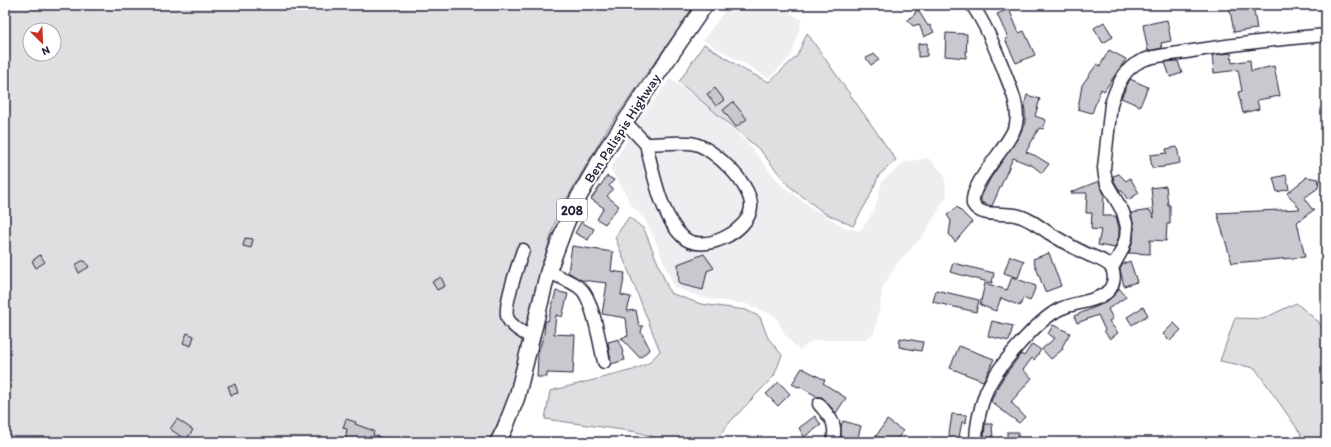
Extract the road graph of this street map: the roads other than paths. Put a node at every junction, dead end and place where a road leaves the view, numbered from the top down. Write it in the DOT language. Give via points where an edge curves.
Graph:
graph roads {
  1 [pos="705,5"];
  2 [pos="972,5"];
  3 [pos="1326,35"];
  4 [pos="625,122"];
  5 [pos="646,144"];
  6 [pos="523,250"];
  7 [pos="1112,268"];
  8 [pos="548,272"];
  9 [pos="532,338"];
  10 [pos="604,362"];
  11 [pos="820,404"];
  12 [pos="498,442"];
  13 [pos="833,442"];
  14 [pos="976,442"];
  1 -- 4 [label="main road, Ben Palispis Highway / 208"];
  2 -- 7 [label="street" via="991,37 1017,112 1016,125 974,194 973,204 985,213 1024,218"];
  3 -- 7 [label="street" via="1149,58 1125,73 1111,104 1104,168 1107,184 1123,212 1127,227 1122,250"];
  4 -- 5 [label="street"];
  4 -- 8 [label="main road, Ben Palispis Highway / 208" via="606,148 577,200"];
  5 -- 5 [label="street" via="664,207 684,238 700,244 727,236 739,228 751,208 750,198 746,189 724,162 702,146"];
  6 -- 9 [label="street" via="506,305 507,318"];
  7 -- 14 [label="street" via="1113,283 1105,294 1061,309 1047,318 1027,336 996,374 979,414"];
  8 -- 9 [label="main road, Ben Palispis Highway / 208"];
  8 -- 10 [label="street" via="574,284 587,298"];
  9 -- 12 [label="main road, Ben Palispis Highway / 208" via="517,397"];
  11 -- 13 [label="street" via="834,425"];
}
